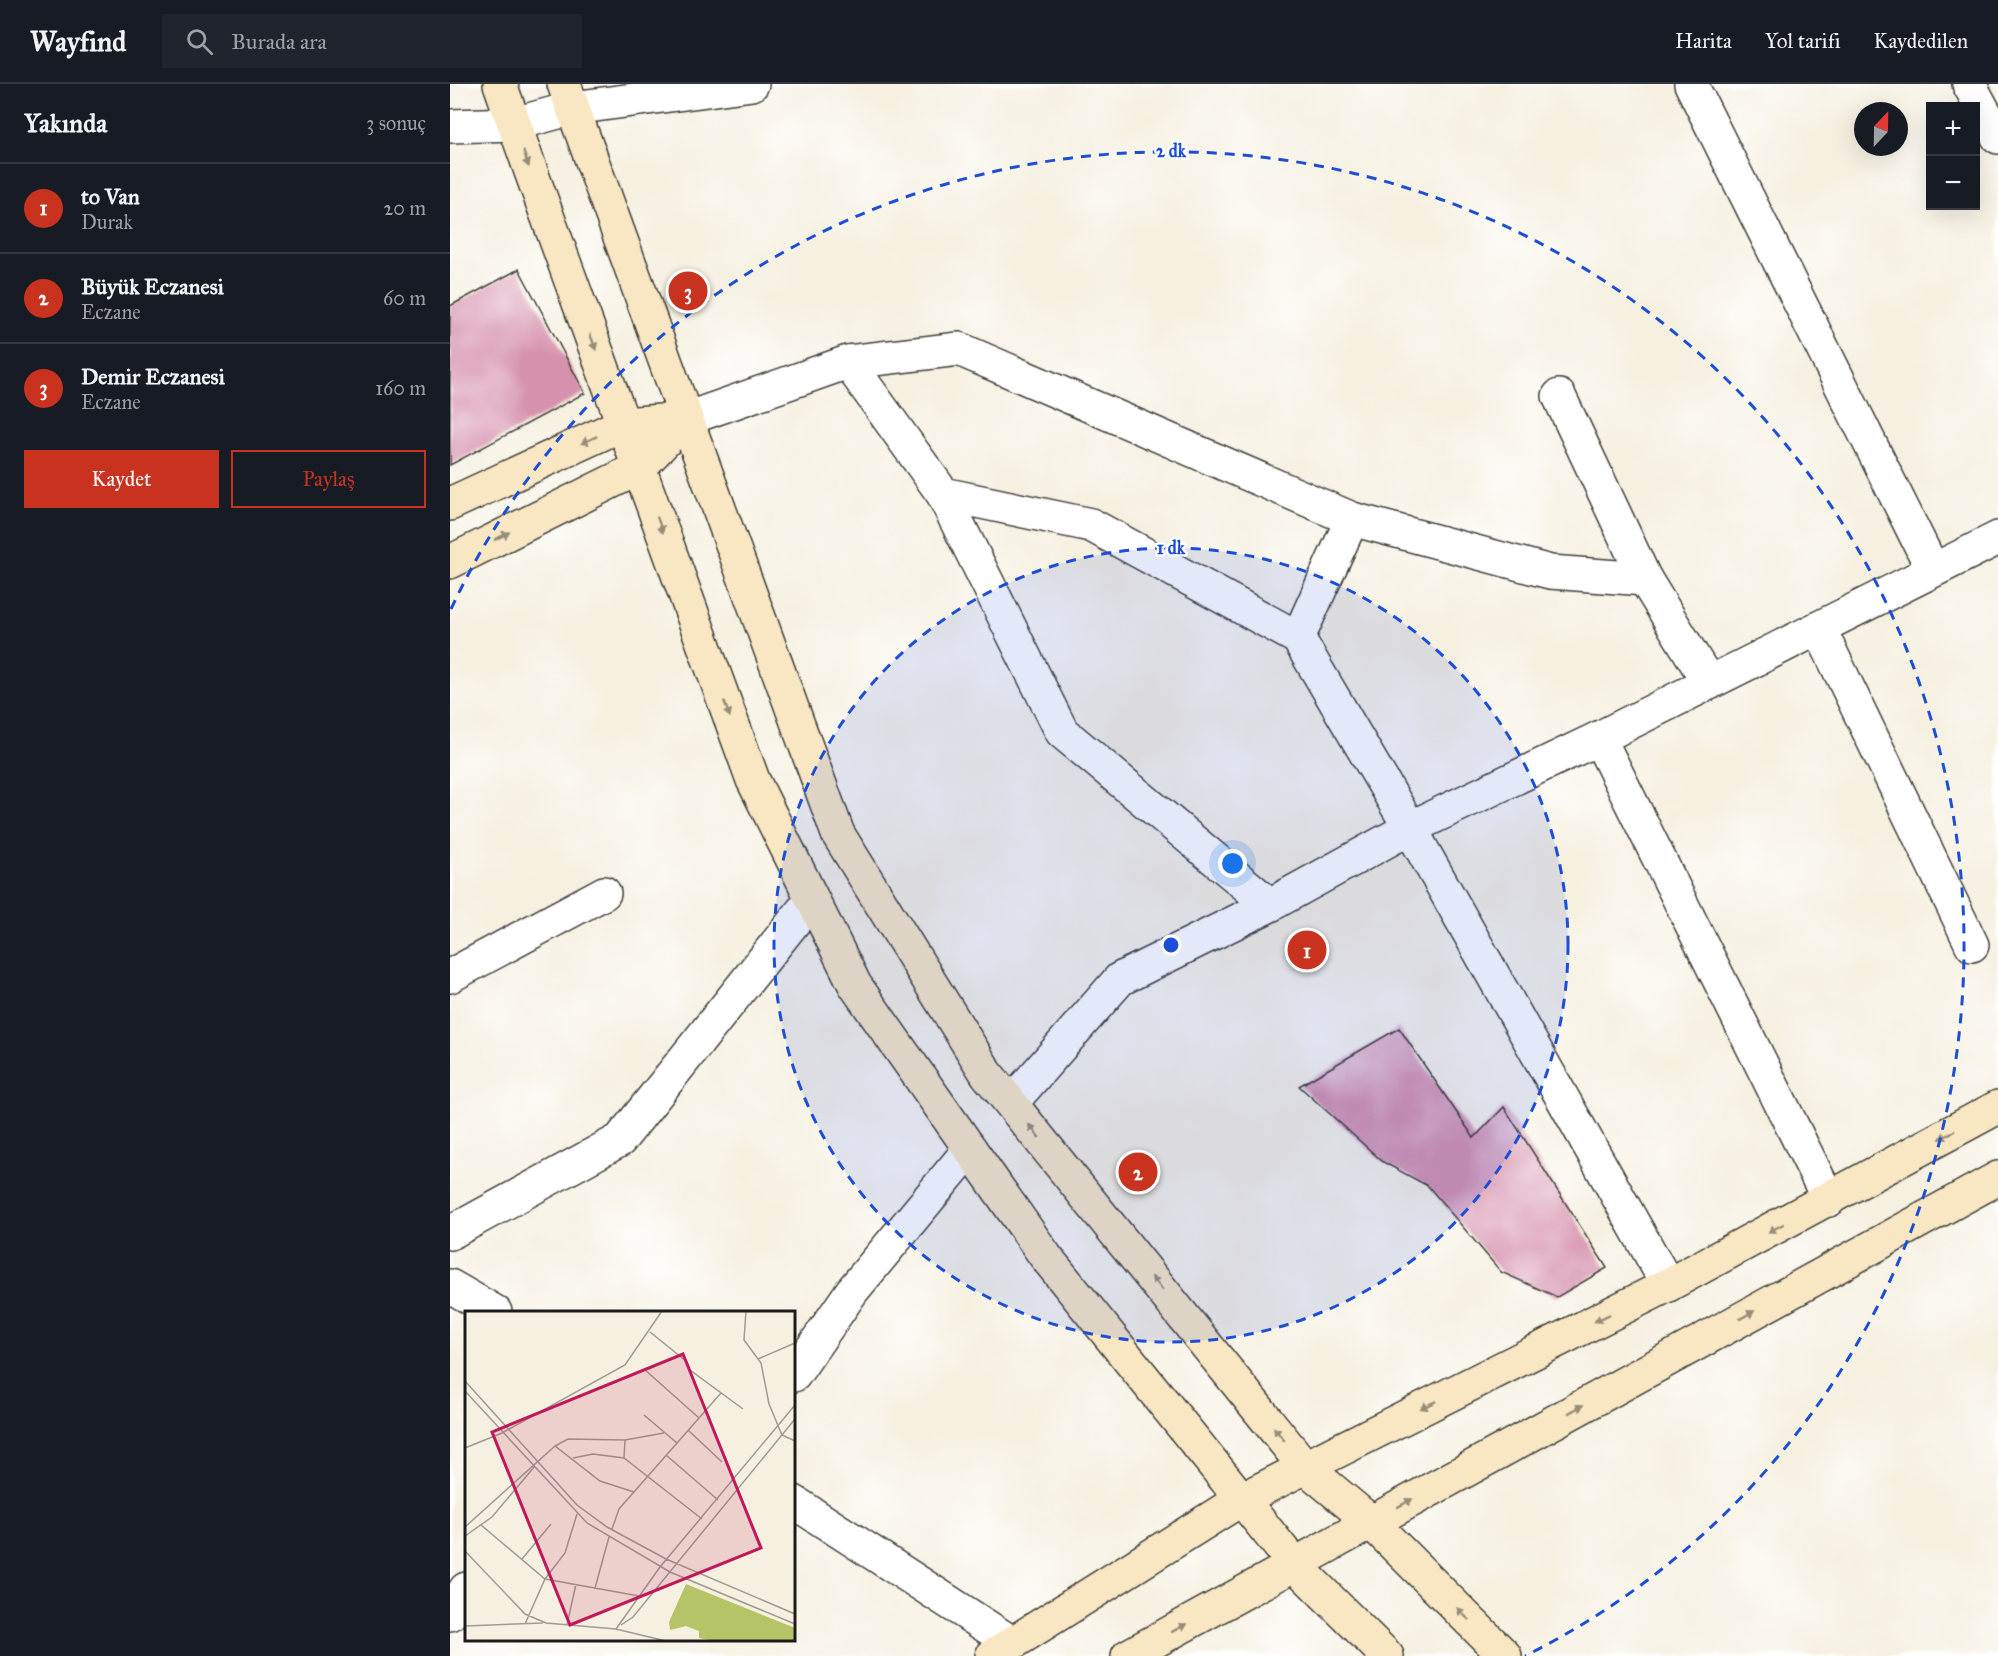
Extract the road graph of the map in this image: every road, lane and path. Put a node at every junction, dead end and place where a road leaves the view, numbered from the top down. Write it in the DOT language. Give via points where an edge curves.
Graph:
graph roads {
  1 [pos="500,84"];
  2 [pos="752,84"];
  3 [pos="1691,84"];
  4 [pos="1969,84"];
  5 [pos="568,96"];
  6 [pos="514,124"];
  7 [pos="450,126"];
  8 [pos="1998,137"];
  9 [pos="848,362"];
  10 [pos="1559,396"];
  11 [pos="686,419"];
  12 [pos="623,424"];
  13 [pos="639,468"];
  14 [pos="943,494"];
  15 [pos="450,504"];
  16 [pos="1352,519"];
  17 [pos="1998,538"];
  18 [pos="450,562"];
  19 [pos="1934,570"];
  20 [pos="1645,579"];
  21 [pos="1819,628"];
  22 [pos="1298,638"];
  23 [pos="1709,682"];
  24 [pos="1599,738"];
  25 [pos="1410,828"];
  26 [pos="604,893"];
  27 [pos="812,899"];
  28 [pos="1270,905"];
  29 [pos="1972,945"];
  30 [pos="450,976"];
  31 [pos="1011,1103"];
  32 [pos="1998,1107"];
  33 [pos="970,1149"];
  34 [pos="1998,1178"];
  35 [pos="1829,1200"];
  36 [pos="450,1233"];
  37 [pos="1668,1285"];
  38 [pos="450,1286"];
  39 [pos="493,1311"];
  40 [pos="795,1374"];
  41 [pos="1305,1467"];
  42 [pos="1240,1500"];
  43 [pos="795,1503"];
  44 [pos="1371,1522"];
  45 [pos="1294,1564"];
  46 [pos="465,1591"];
  47 [pos="450,1614"];
  48 [pos="1002,1650"];
  49 [pos="1128,1656"];
  50 [pos="1387,1656"];
  51 [pos="1505,1656"];
  1 -- 6 [label="street"];
  2 -- 5 [label="street"];
  3 -- 19 [label="street"];
  4 -- 8 [label="street"];
  5 -- 6 [label="street"];
  5 -- 11 [label="street"];
  6 -- 7 [label="street"];
  6 -- 12 [label="street, one-way"];
  9 -- 11 [label="street"];
  9 -- 14 [label="street"];
  9 -- 16 [label="street" via="959,349"];
  10 -- 20 [label="street"];
  11 -- 12 [label="street"];
  11 -- 13 [label="street"];
  11 -- 31 [label="street" via="838,834 987,1074"];
  12 -- 13 [label="street"];
  12 -- 15 [label="street, one-way"];
  18 -- 13 [label="street, one-way"];
  13 -- 27 [label="street, one-way" via="753,780"];
  14 -- 22 [label="street" via="1091,525"];
  14 -- 28 [label="street" via="1062,732"];
  16 -- 20 [label="street" via="1550,572"];
  16 -- 22 [label="street"];
  17 -- 19 [label="street"];
  19 -- 21 [label="street"];
  20 -- 23 [label="street"];
  21 -- 23 [label="street"];
  21 -- 29 [label="street"];
  22 -- 25 [label="street"];
  23 -- 24 [label="street"];
  24 -- 25 [label="street"];
  24 -- 35 [label="street"];
  25 -- 28 [label="street"];
  25 -- 37 [label="street"];
  26 -- 30 [label="street"];
  27 -- 33 [label="street" via="855,985"];
  27 -- 36 [label="street" via="620,1140"];
  28 -- 31 [label="street" via="1120,979"];
  41 -- 31 [label="street, one-way"];
  32 -- 35 [label="street, one-way"];
  33 -- 40 [label="street" via="852,1291"];
  33 -- 42 [label="street" via="1046,1257"];
  44 -- 34 [label="street, one-way"];
  35 -- 37 [label="street, one-way"];
  37 -- 41 [label="street, one-way"];
  38 -- 39 [label="street"];
  41 -- 42 [label="street"];
  41 -- 44 [label="street"];
  42 -- 45 [label="street"];
  42 -- 48 [label="street"];
  43 -- 48 [label="street"];
  44 -- 45 [label="street"];
  51 -- 44 [label="street, one-way"];
  49 -- 45 [label="street, one-way"];
  45 -- 50 [label="street"];
  46 -- 47 [label="street"];
}
